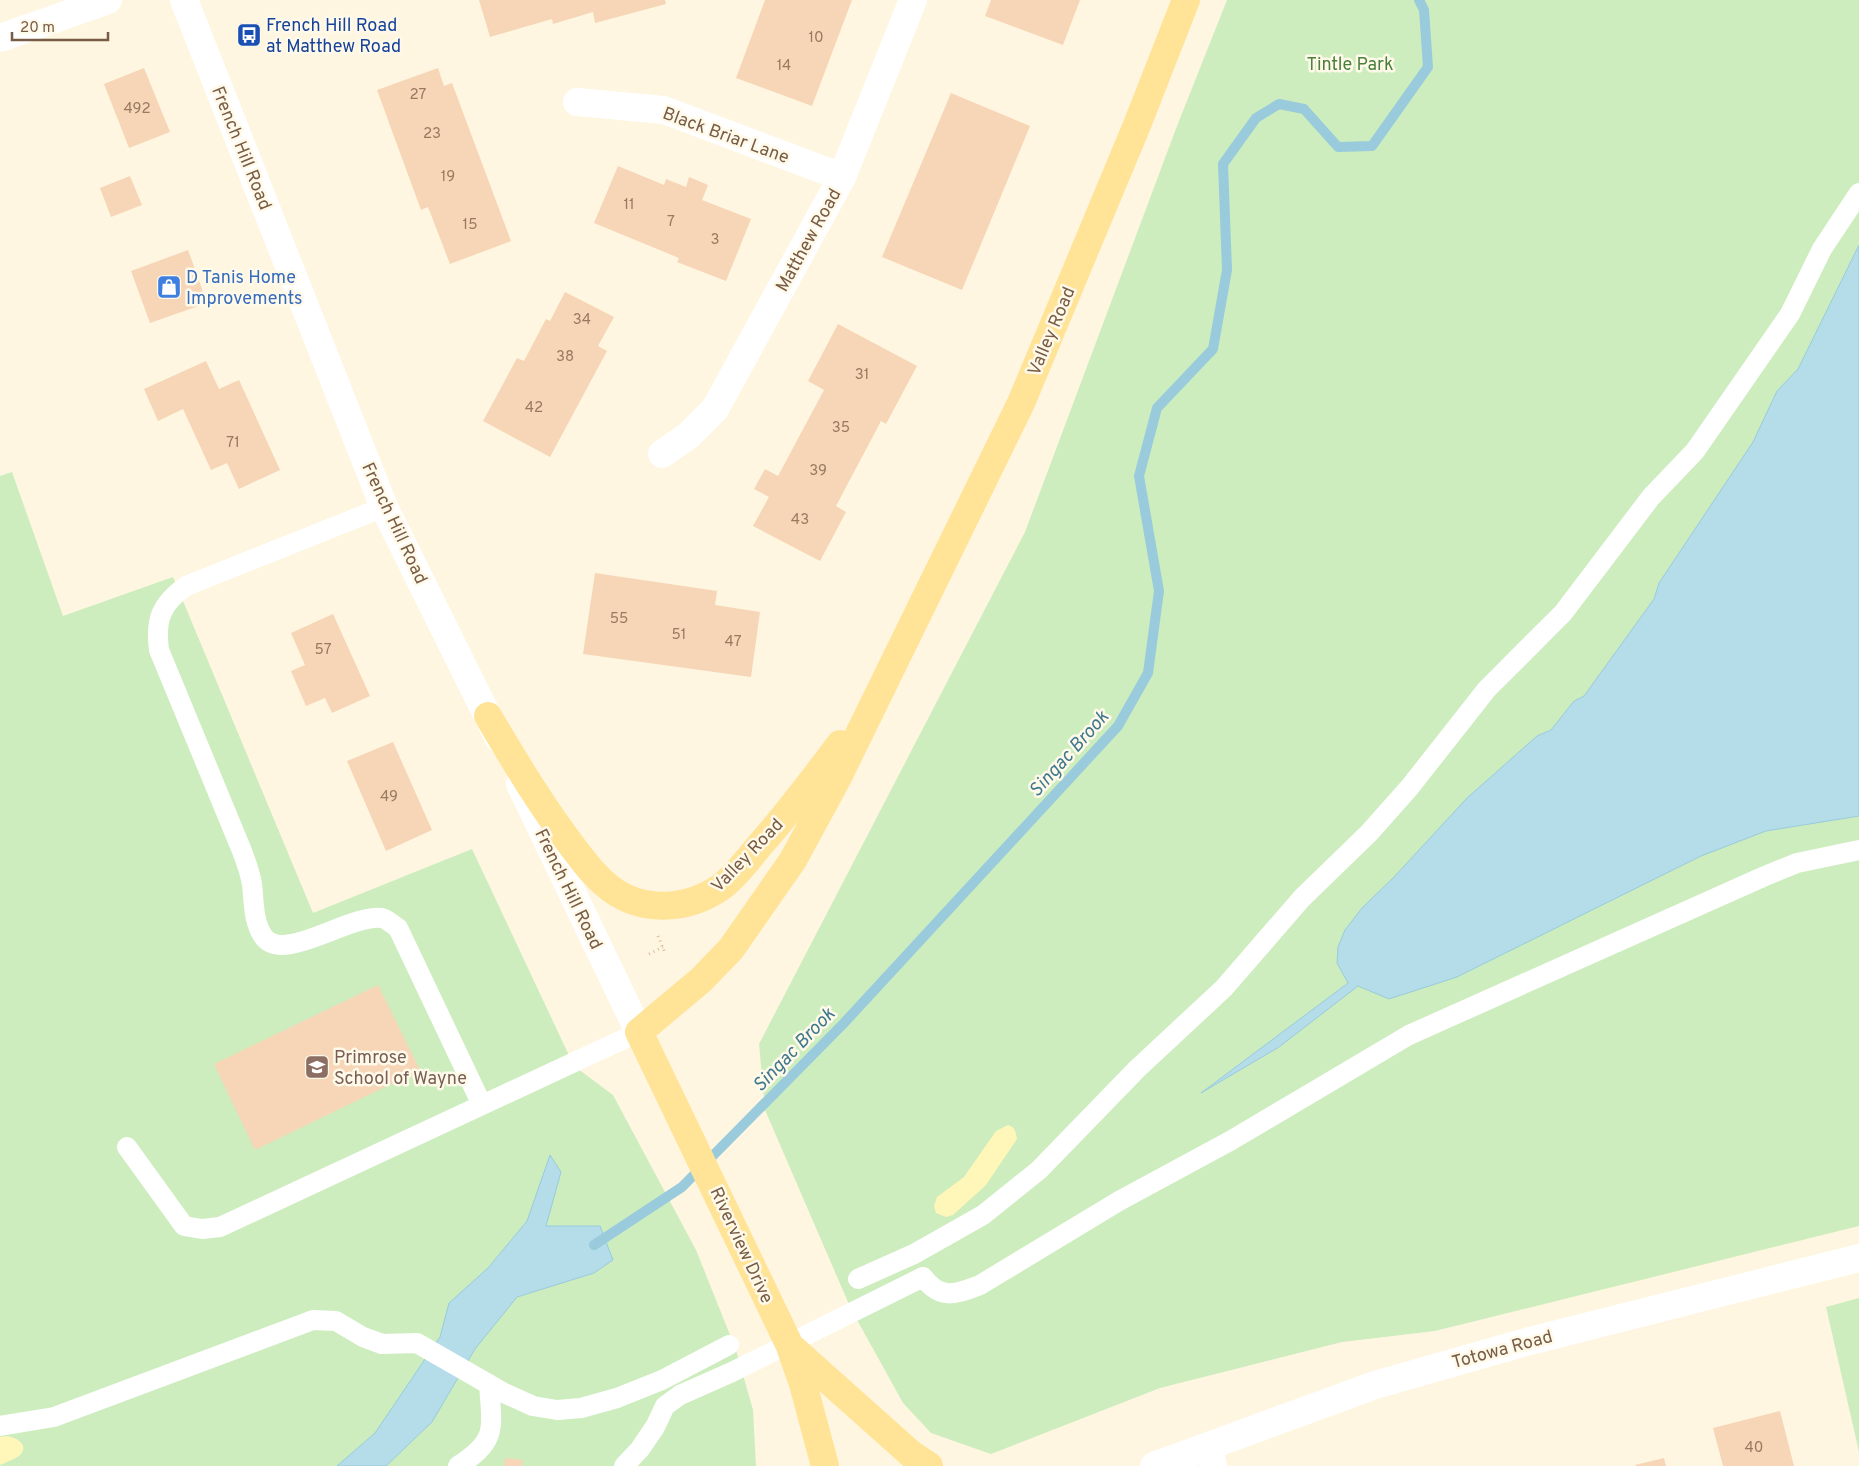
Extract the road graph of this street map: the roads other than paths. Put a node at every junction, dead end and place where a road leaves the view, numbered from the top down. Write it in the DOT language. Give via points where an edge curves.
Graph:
graph roads {
  1 [pos="108,0"];
  2 [pos="184,0"];
  3 [pos="913,0"];
  4 [pos="1186,0"];
  5 [pos="0,38"];
  6 [pos="577,102"];
  7 [pos="842,177"];
  8 [pos="1859,192"];
  9 [pos="662,454"];
  10 [pos="384,507"];
  11 [pos="897,654"];
  12 [pos="488,716"];
  13 [pos="1859,850"];
  14 [pos="640,1032"];
  15 [pos="482,1105"];
  16 [pos="127,1146"];
  17 [pos="914,1254"];
  18 [pos="1859,1258"];
  19 [pos="923,1278"];
  20 [pos="858,1279"];
  21 [pos="785,1337"];
  22 [pos="729,1344"];
  23 [pos="483,1380"];
  24 [pos="662,1380"];
  25 [pos="665,1406"];
  26 [pos="0,1426"];
  27 [pos="1211,1456"];
  28 [pos="458,1466"];
  29 [pos="624,1466"];
  30 [pos="825,1466"];
  31 [pos="929,1466"];
  32 [pos="1154,1466"];
  1 -- 5 [label="main road"];
  2 -- 10 [label="main road, French Hill Road"];
  3 -- 7 [label="main road, Matthew Road"];
  4 -- 11 [label="main road, Valley Road" via="1021,403"];
  6 -- 7 [label="main road, Black Briar Lane" via="664,110"];
  7 -- 9 [label="main road, Matthew Road" via="716,409 689,435"];
  8 -- 17 [label="lane" via="1822,250 1790,314 1695,451 1650,497 1563,613 1487,689 1369,833 1302,898 1224,988 1137,1069 1039,1170 983,1215"];
  10 -- 12 [label="main road, French Hill Road"];
  10 -- 15 [label="lane" via="186,586 166,604 160,618 157,633 159,650 245,859 256,920 264,938 276,946 292,946 348,923 367,919 384,918 398,928"];
  11 -- 12 [label="main road, Valley Road" via="850,730 798,801 723,885 706,896 680,905 635,902 599,880 548,814"];
  11 -- 14 [label="main road, Valley Road" via="838,778 793,860 756,915 707,974"];
  12 -- 14 [label="main road, French Hill Road"];
  13 -- 19 [label="lane" via="1798,863 1765,876 1409,1035 1230,1141 1119,1201 980,1285 957,1294 939,1293"];
  14 -- 15 [label="lane"];
  14 -- 21 [label="main road, Riverview Drive"];
  15 -- 16 [label="lane" via="220,1227 184,1226"];
  17 -- 19 [label="lane"];
  17 -- 20 [label="lane"];
  18 -- 27 [label="main road, Totowa Road" via="1526,1342 1375,1384"];
  19 -- 21 [label="lane"];
  21 -- 25 [label="lane" via="732,1372 680,1395"];
  21 -- 30 [label="main road, Riverview Drive" via="803,1384"];
  21 -- 31 [label="main road" via="911,1454"];
  22 -- 24 [label="lane"];
  23 -- 24 [label="lane" via="534,1406 557,1410 581,1408 617,1398"];
  23 -- 26 [label="lane" via="417,1343 382,1344 336,1322 313,1320 54,1417"];
  23 -- 28 [label="lane" via="491,1407 488,1441"];
  24 -- 25 [label="lane"];
  25 -- 29 [label="lane" via="645,1442"];
  27 -- 32 [label="main road, Totowa Road"];
}
